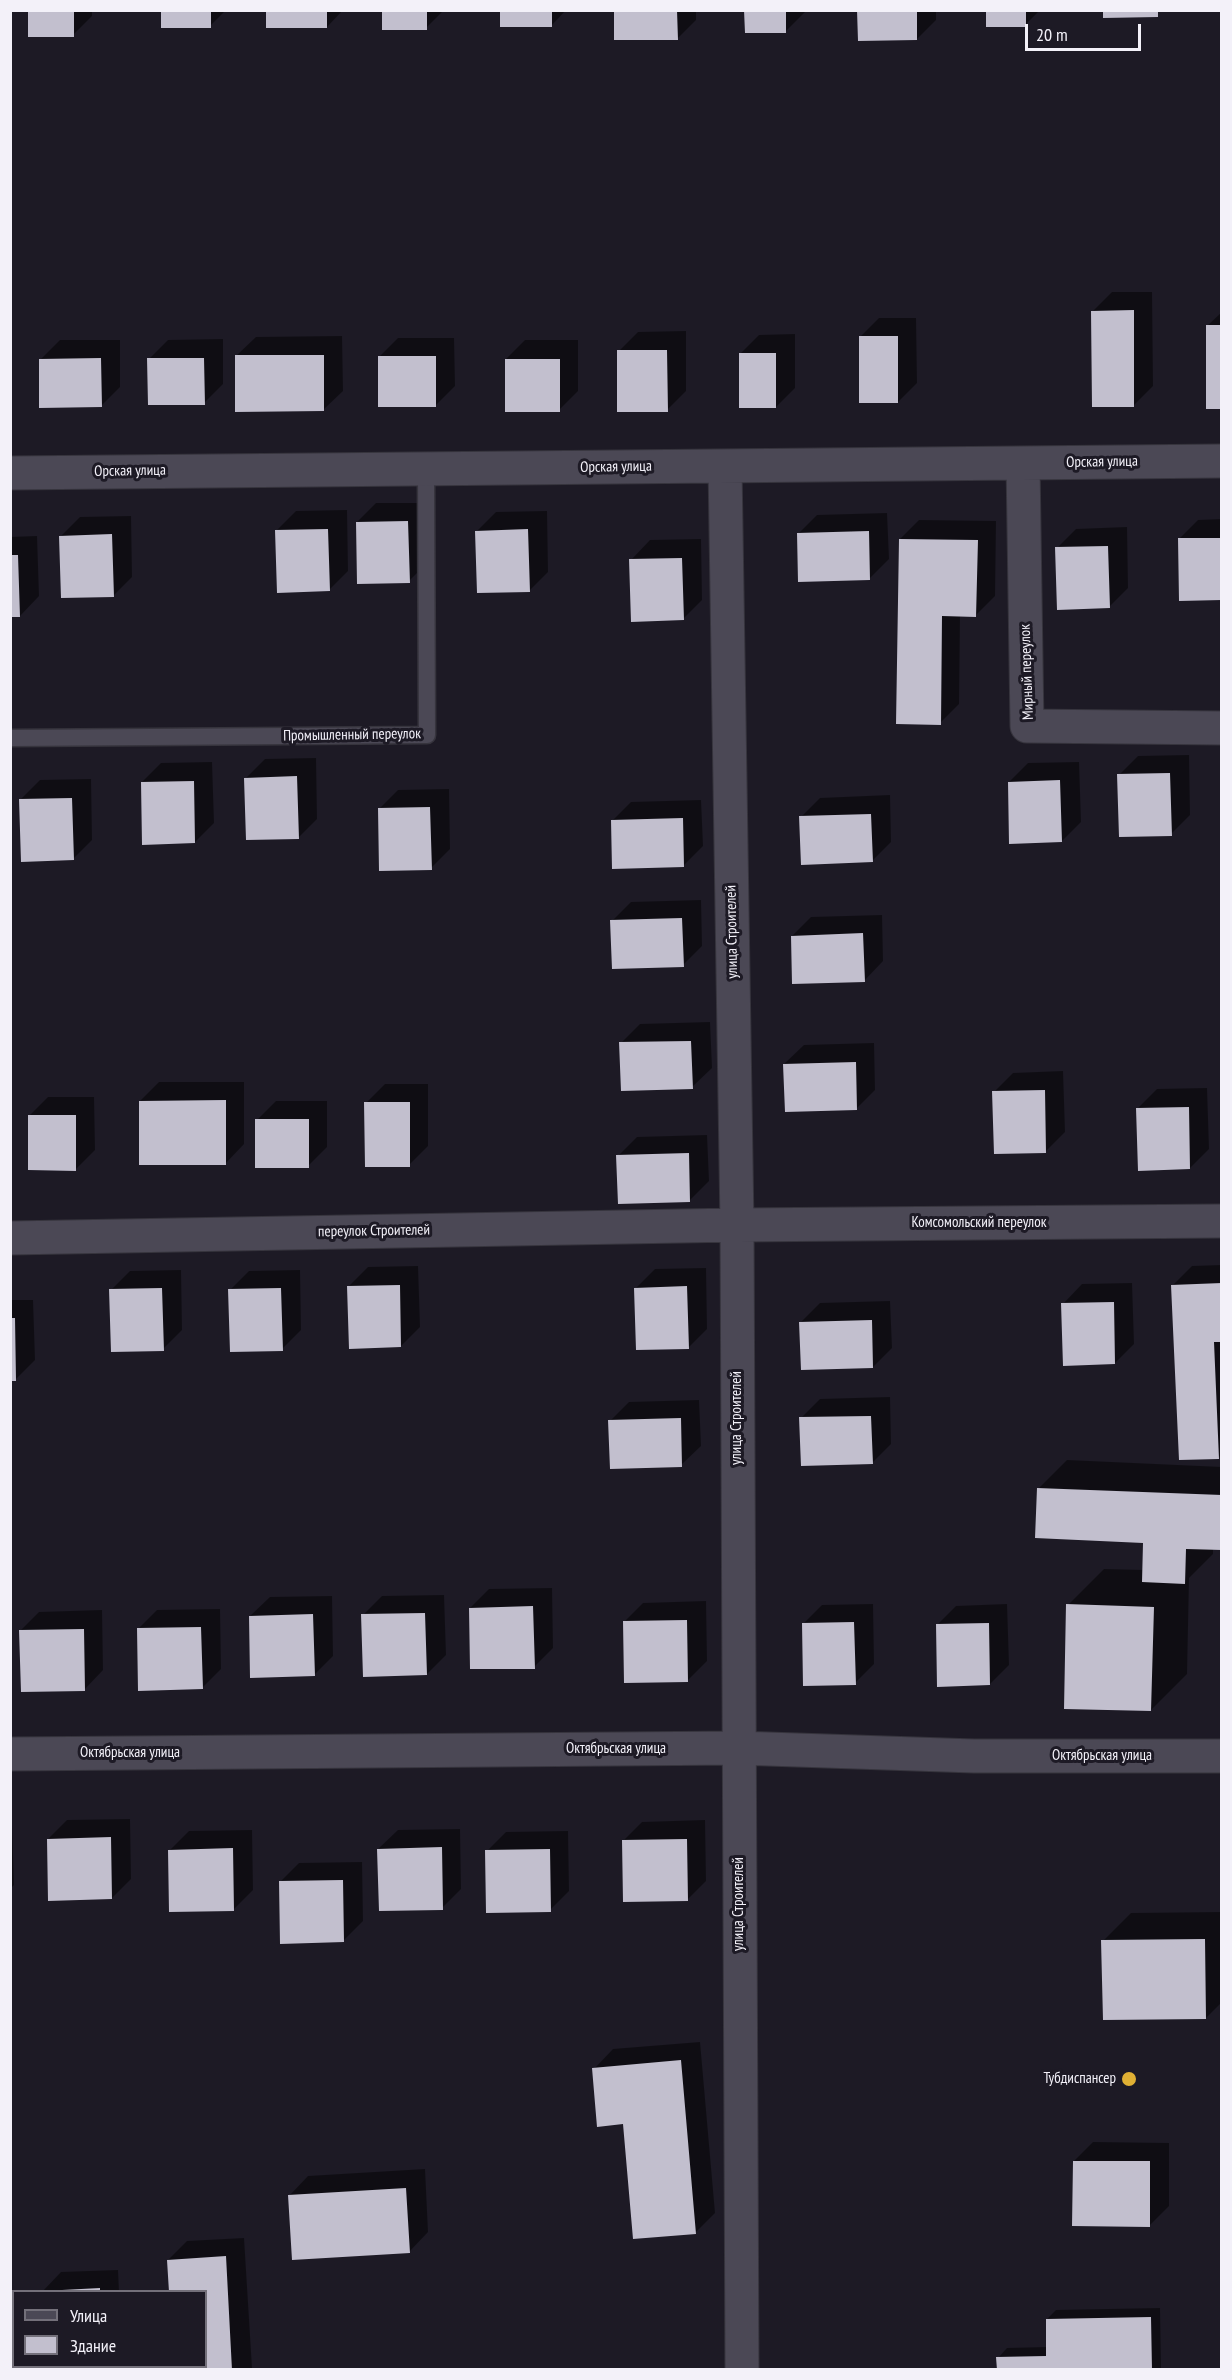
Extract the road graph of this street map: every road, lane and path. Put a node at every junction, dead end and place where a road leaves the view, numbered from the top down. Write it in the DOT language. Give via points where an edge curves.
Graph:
graph roads {
  1 [pos="1221,461"];
  2 [pos="1023,463"];
  3 [pos="725,466"];
  4 [pos="426,468"];
  5 [pos="10,472"];
  6 [pos="1221,728"];
  7 [pos="10,738"];
  8 [pos="1221,1221"];
  9 [pos="737,1225"];
  10 [pos="10,1238"];
  11 [pos="738,1748"];
  12 [pos="10,1754"];
  13 [pos="1221,1756"];
  14 [pos="742,2370"];
  1 -- 2 [label="street, Орская улица"];
  2 -- 3 [label="street, Орская улица"];
  2 -- 6 [label="street, Мирный переулок" via="1027,726"];
  3 -- 4 [label="street, Орская улица"];
  3 -- 9 [label="street, улица Строителей"];
  4 -- 5 [label="street, Орская улица"];
  4 -- 7 [label="lane, Промышленный переулок" via="428,735"];
  8 -- 9 [label="street, Комсомольский переулок"];
  9 -- 10 [label="street, переулок Строителей"];
  9 -- 11 [label="street, улица Строителей"];
  11 -- 12 [label="street, Октябрьская улица"];
  11 -- 13 [label="street, Октябрьская улица" via="974,1756"];
  11 -- 14 [label="street, улица Строителей"];
}
